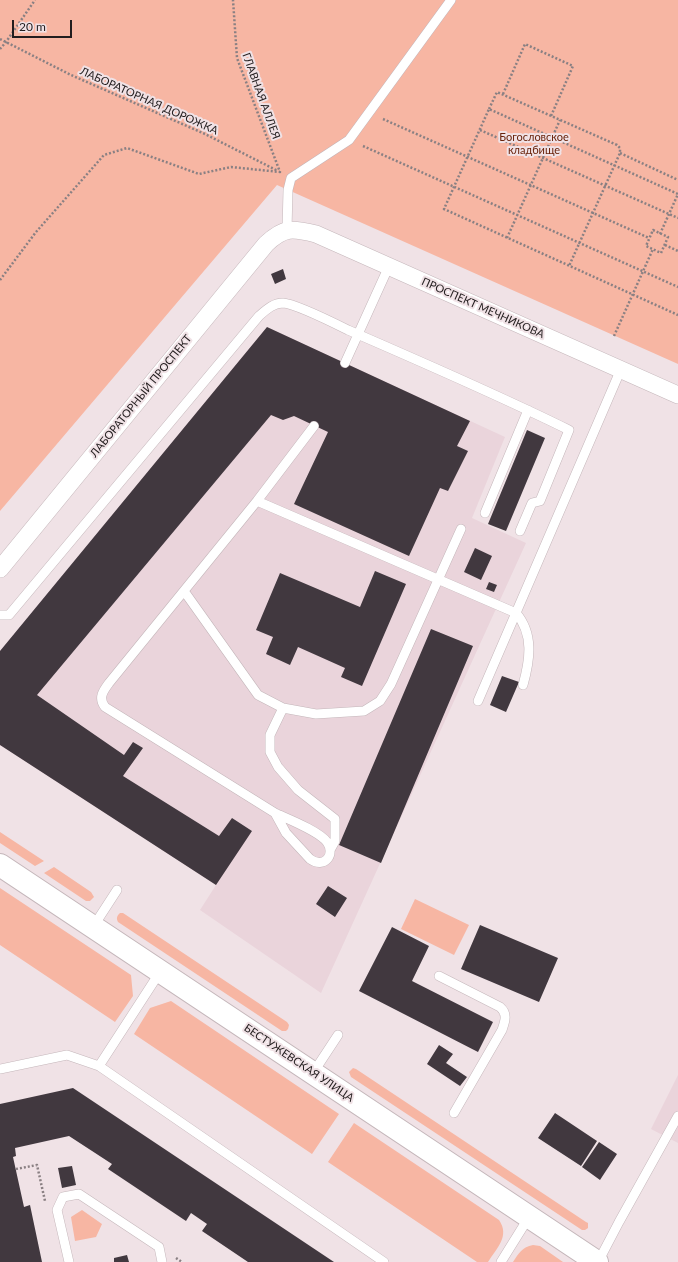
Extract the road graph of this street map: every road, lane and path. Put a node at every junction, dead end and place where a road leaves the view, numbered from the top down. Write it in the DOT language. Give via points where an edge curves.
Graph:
graph roads {
  1 [pos="35,0"];
  2 [pos="233,0"];
  3 [pos="451,0"];
  4 [pos="0,39"];
  5 [pos="6,42"];
  6 [pos="0,49"];
  7 [pos="503,94"];
  8 [pos="489,109"];
  9 [pos="370,113"];
  10 [pos="551,116"];
  11 [pos="560,120"];
  12 [pos="480,130"];
  13 [pos="553,138"];
  14 [pos="349,140"];
  15 [pos="620,153"];
  16 [pos="468,157"];
  17 [pos="543,158"];
  18 [pos="614,165"];
  19 [pos="280,172"];
  20 [pos="291,178"];
  21 [pos="678,180"];
  22 [pos="531,185"];
  23 [pos="605,186"];
  24 [pos="454,187"];
  25 [pos="593,213"];
  26 [pos="669,214"];
  27 [pos="517,215"];
  28 [pos="678,218"];
  29 [pos="287,230"];
  30 [pos="660,234"];
  31 [pos="507,238"];
  32 [pos="649,238"];
  33 [pos="580,243"];
  34 [pos="665,245"];
  35 [pos="653,249"];
  36 [pos="678,251"];
  37 [pos="389,266"];
  38 [pos="569,266"];
  39 [pos="643,271"];
  40 [pos="0,280"];
  41 [pos="678,287"];
  42 [pos="633,295"];
  43 [pos="678,315"];
  44 [pos="358,334"];
  45 [pos="614,336"];
  46 [pos="344,363"];
  47 [pos="621,369"];
  48 [pos="678,394"];
  49 [pos="528,410"];
  50 [pos="314,426"];
  51 [pos="257,501"];
  52 [pos="485,514"];
  53 [pos="461,529"];
  54 [pos="520,531"];
  55 [pos="0,569"];
  56 [pos="438,579"];
  57 [pos="184,591"];
  58 [pos="516,613"];
  59 [pos="0,615"];
  60 [pos="523,685"];
  61 [pos="478,701"];
  62 [pos="283,708"];
  63 [pos="275,813"];
  64 [pos="330,850"];
  65 [pos="0,865"];
  66 [pos="117,890"];
  67 [pos="93,927"];
  68 [pos="160,971"];
  69 [pos="439,976"];
  70 [pos="338,1035"];
  71 [pos="99,1066"];
  72 [pos="0,1069"];
  73 [pos="313,1073"];
  74 [pos="454,1113"];
  75 [pos="678,1116"];
  76 [pos="529,1217"];
  77 [pos="370,1258"];
  78 [pos="69,1262"];
  79 [pos="162,1262"];
  80 [pos="384,1262"];
  81 [pos="500,1262"];
  82 [pos="597,1262"];
  1 -- 5 [label="path"];
  2 -- 19 [label="path, ГЛАВНАЯ АЛЛЕЯ" via="237,58"];
  3 -- 9 [label="lane"];
  4 -- 5 [label="path, ЛАБОРАТОРНАЯ ДОРОЖКА"];
  5 -- 6 [label="path"];
  5 -- 19 [label="path, ЛАБОРАТОРНАЯ ДОРОЖКА" via="71,75 205,134"];
  7 -- 8 [label="path" via="497,92"];
  7 -- 10 [label="path"];
  7 -- 10 [label="path" via="526,44 573,66"];
  8 -- 12 [label="path"];
  8 -- 13 [label="path"];
  9 -- 14 [label="lane"];
  9 -- 16 [label="path"];
  10 -- 11 [label="path"];
  11 -- 13 [label="path"];
  11 -- 15 [label="path" via="617,145"];
  12 -- 16 [label="path"];
  12 -- 17 [label="path"];
  13 -- 17 [label="path"];
  13 -- 18 [label="path"];
  14 -- 20 [label="lane"];
  14 -- 24 [label="path"];
  15 -- 18 [label="path"];
  15 -- 21 [label="path"];
  16 -- 22 [label="path"];
  16 -- 24 [label="path"];
  17 -- 22 [label="path"];
  17 -- 23 [label="path"];
  18 -- 23 [label="path"];
  18 -- 26 [label="path" via="678,194"];
  19 -- 20 [label="path, ЛАБОРАТОРНАЯ ДОРОЖКА"];
  19 -- 40 [label="path" via="231,167 199,174 127,148 104,155 36,232"];
  20 -- 29 [label="lane" via="288,190"];
  22 -- 25 [label="path"];
  22 -- 27 [label="path"];
  23 -- 25 [label="path"];
  23 -- 26 [label="path"];
  24 -- 27 [label="path"];
  24 -- 31 [label="path" via="444,209"];
  25 -- 32 [label="path"];
  25 -- 33 [label="path"];
  26 -- 28 [label="path"];
  26 -- 30 [label="path"];
  27 -- 31 [label="path"];
  27 -- 33 [label="path"];
  29 -- 37 [label="street, ПРОСПЕКТ МЕЧНИКОВА" via="316,234"];
  29 -- 55 [label="street, ЛАБОРАТОРНЫЙ ПРОСПЕКТ" via="275,235 266,244"];
  30 -- 32 [label="path" via="653,230"];
  30 -- 34 [label="path" via="668,237"];
  31 -- 38 [label="path"];
  32 -- 35 [label="path" via="646,246"];
  33 -- 38 [label="path"];
  33 -- 39 [label="path"];
  34 -- 35 [label="path" via="661,253"];
  34 -- 36 [label="path"];
  35 -- 39 [label="path"];
  37 -- 44 [label="lane"];
  37 -- 47 [label="street, ПРОСПЕКТ МЕЧНИКОВА"];
  38 -- 42 [label="path"];
  39 -- 41 [label="path"];
  39 -- 42 [label="path"];
  42 -- 43 [label="path"];
  42 -- 45 [label="path"];
  44 -- 46 [label="lane"];
  44 -- 49 [label="lane"];
  44 -- 59 [label="lane" via="296,307 283,303 270,306 9,615"];
  47 -- 48 [label="street, ПРОСПЕКТ МЕЧНИКОВА"];
  47 -- 58 [label="lane"];
  49 -- 52 [label="lane"];
  49 -- 54 [label="lane" via="569,430 540,502 532,503"];
  50 -- 51 [label="lane"];
  51 -- 56 [label="lane"];
  51 -- 57 [label="lane"];
  53 -- 56 [label="lane"];
  56 -- 58 [label="lane"];
  56 -- 62 [label="lane" via="391,684 380,701 364,711 316,714"];
  57 -- 62 [label="lane" via="258,695"];
  57 -- 63 [label="lane" via="106,687 101,696 102,702 105,707"];
  58 -- 60 [label="lane" via="526,629 530,642"];
  58 -- 61 [label="lane"];
  62 -- 64 [label="lane" via="270,735 270,752 278,767 298,790 335,819 335,841"];
  63 -- 64 [label="lane" via="324,839"];
  63 -- 64 [label="lane" via="286,833 315,863 321,864 326,861"];
  65 -- 67 [label="street, БЕСТУЖЕВСКАЯ УЛИЦА"];
  66 -- 67 [label="lane"];
  67 -- 68 [label="street, БЕСТУЖЕВСКАЯ УЛИЦА"];
  68 -- 71 [label="lane"];
  68 -- 73 [label="street, БЕСТУЖЕВСКАЯ УЛИЦА"];
  69 -- 74 [label="lane" via="500,1007 506,1016 502,1030"];
  70 -- 73 [label="lane"];
  71 -- 72 [label="lane" via="67,1055"];
  71 -- 77 [label="lane"];
  73 -- 76 [label="street, БЕСТУЖЕВСКАЯ УЛИЦА"];
  75 -- 82 [label="lane"];
  76 -- 81 [label="lane"];
  76 -- 82 [label="street, БЕСТУЖЕВСКАЯ УЛИЦА"];
  77 -- 80 [label="lane"];
  78 -- 79 [label="lane" via="57,1210 63,1198 79,1194 159,1247"];
}
